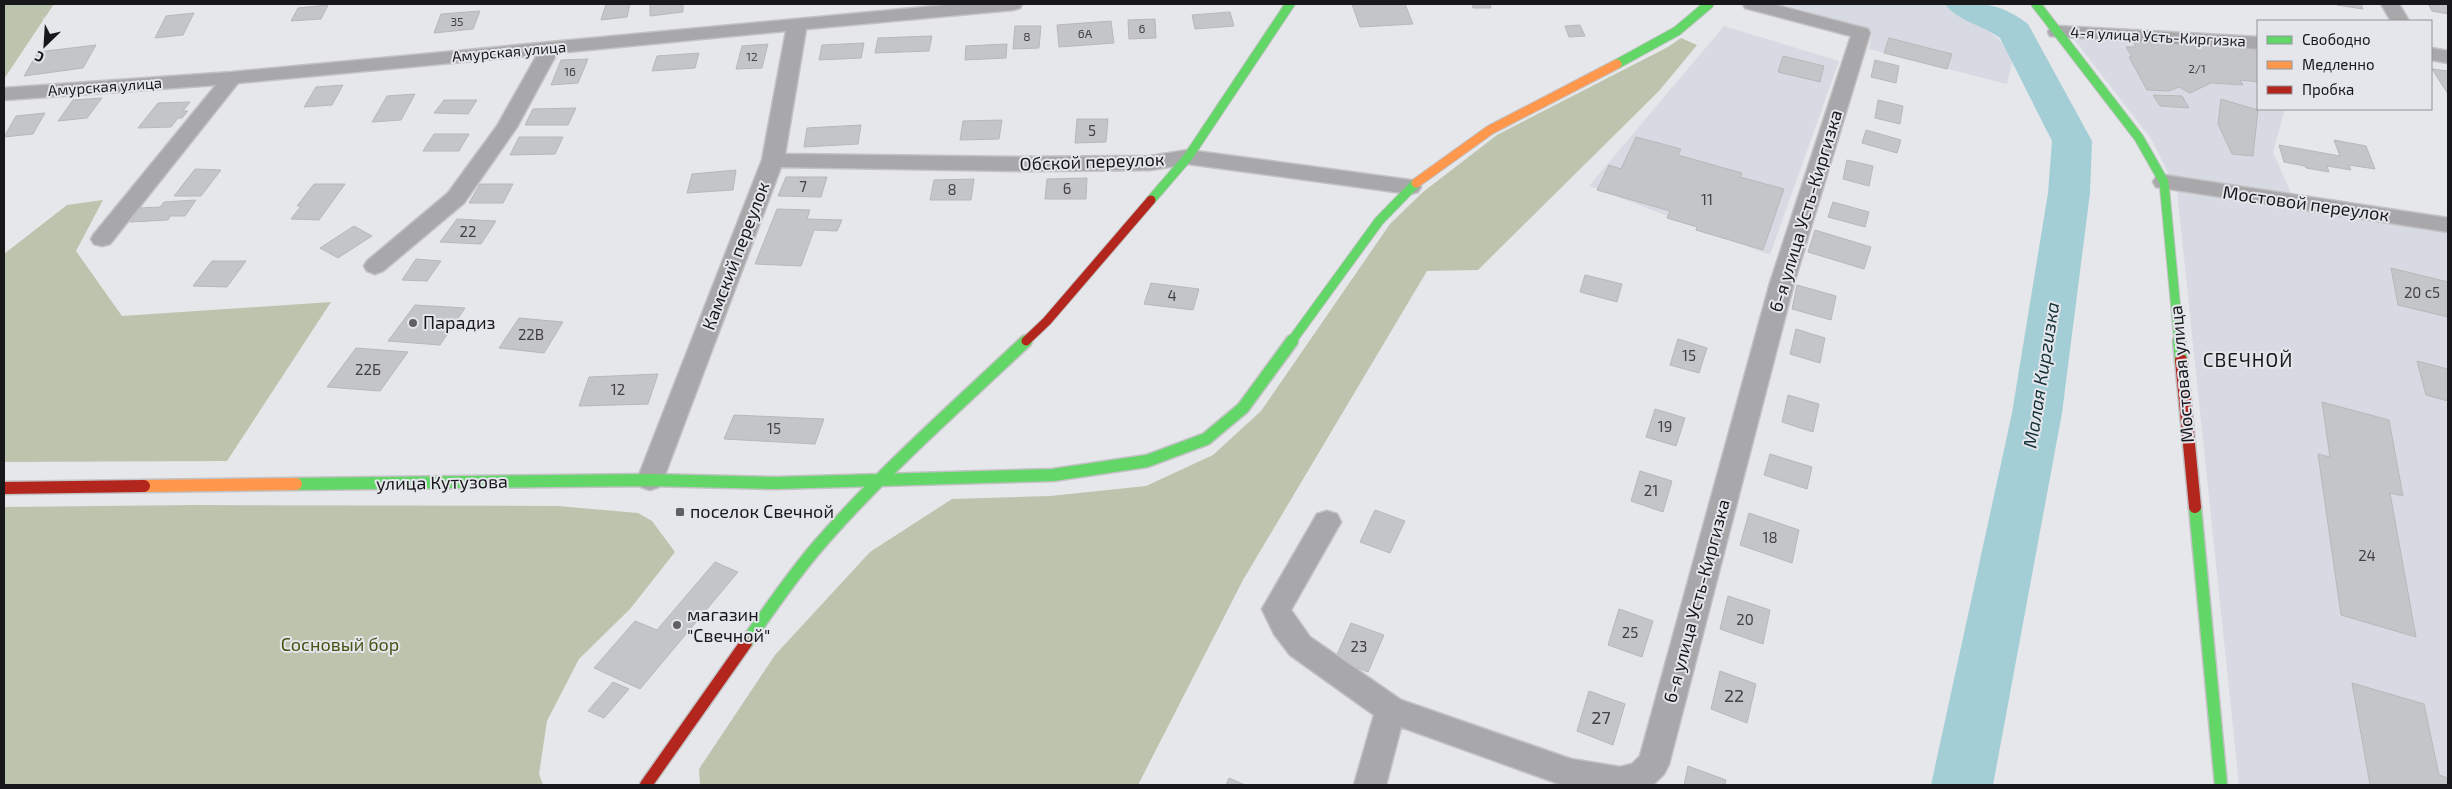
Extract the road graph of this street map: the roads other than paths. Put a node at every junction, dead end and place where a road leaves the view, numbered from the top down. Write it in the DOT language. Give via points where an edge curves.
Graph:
graph roads {
  1 [pos="1014,4"];
  2 [pos="1290,4"];
  3 [pos="1709,4"];
  4 [pos="1752,4"];
  5 [pos="2036,4"];
  6 [pos="2390,4"];
  7 [pos="2399,20"];
  8 [pos="797,24"];
  9 [pos="2057,32"];
  10 [pos="2257,43"];
  11 [pos="550,48"];
  12 [pos="2432,54"];
  13 [pos="2448,56"];
  14 [pos="232,78"];
  15 [pos="4,94"];
  16 [pos="1188,157"];
  17 [pos="773,160"];
  18 [pos="2164,182"];
  19 [pos="1410,187"];
  20 [pos="2448,225"];
  21 [pos="102,238"];
  22 [pos="374,266"];
  23 [pos="650,480"];
  24 [pos="881,480"];
  25 [pos="4,488"];
  26 [pos="1327,522"];
  27 [pos="1391,710"];
  28 [pos="646,785"];
  29 [pos="1370,785"];
  30 [pos="2221,785"];
  1 -- 8 [label="street, Амурская улица"];
  2 -- 16 [label="main road"];
  3 -- 19 [label="main road, улица Кутузова" via="1699,15 1658,43 1490,130"];
  4 -- 27 [label="street, 6-я улица Усть-Киргизка" via="1861,33 1782,283 1653,764 1641,776 1620,782 1571,774"];
  5 -- 9 [label="main road, Мостовая улица"];
  6 -- 7 [label="street"];
  8 -- 11 [label="street, Амурская улица"];
  8 -- 17 [label="street, Камский переулок"];
  9 -- 10 [label="street, 4-я улица Усть-Киргизка"];
  9 -- 18 [label="main road, Мостовая улица" via="2139,138"];
  11 -- 14 [label="street, Амурская улица"];
  11 -- 22 [label="street" via="507,127 456,198"];
  12 -- 13 [label="street"];
  14 -- 15 [label="street, Амурская улица"];
  14 -- 21 [label="street"];
  16 -- 17 [label="street, Обской переулок" via="1150,162 1029,164"];
  16 -- 19 [label="street, Обской переулок"];
  16 -- 24 [label="main road" via="1047,321"];
  17 -- 23 [label="street, Камский переулок"];
  18 -- 20 [label="street, Мостовой переулок"];
  18 -- 30 [label="main road, Мостовая улица"];
  19 -- 24 [label="main road, улица Кутузова" via="1379,221 1243,408 1206,439 1146,461 1053,475"];
  23 -- 24 [label="main road, улица Кутузова" via="776,483"];
  23 -- 25 [label="main road, улица Кутузова"];
  24 -- 28 [label="main road" via="819,545 781,592"];
  26 -- 27 [label="street, 6-я улица Усть-Киргизка" via="1276,608 1300,646"];
  27 -- 29 [label="street"];
}
